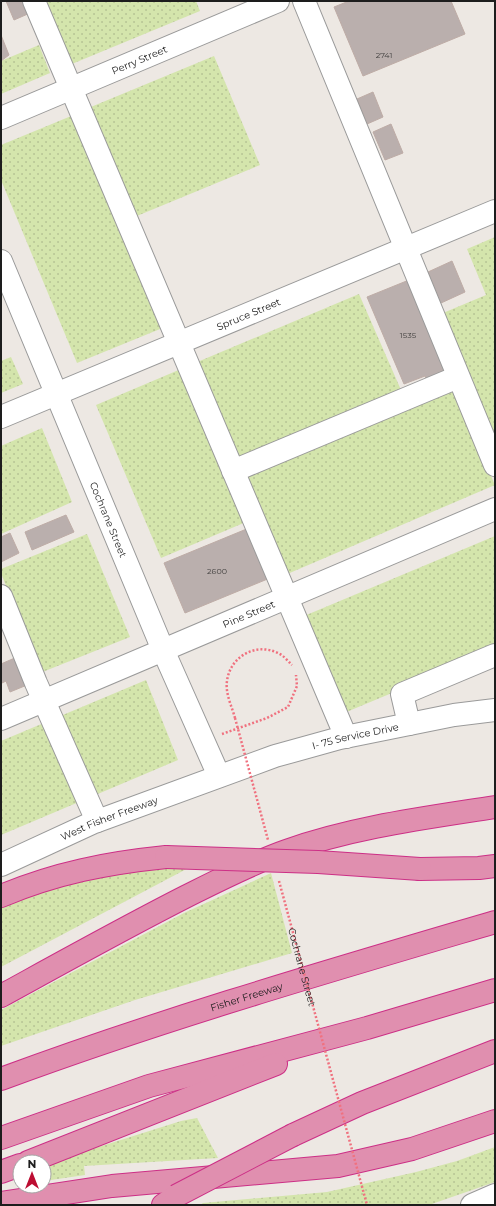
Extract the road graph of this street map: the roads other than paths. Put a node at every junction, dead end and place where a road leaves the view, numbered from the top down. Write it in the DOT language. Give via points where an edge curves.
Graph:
graph roads {
  1 [pos="34,1"];
  2 [pos="278,1"];
  3 [pos="304,1"];
  4 [pos="70,89"];
  5 [pos="1,118"];
  6 [pos="495,212"];
  7 [pos="406,249"];
  8 [pos="1,261"];
  9 [pos="178,342"];
  10 [pos="458,377"];
  11 [pos="57,393"];
  12 [pos="1,417"];
  13 [pos="495,465"];
  14 [pos="233,471"];
  15 [pos="495,508"];
  16 [pos="1,596"];
  17 [pos="286,596"];
  18 [pos="163,650"];
  19 [pos="495,655"];
  20 [pos="44,701"];
  21 [pos="495,710"];
  22 [pos="1,719"];
  23 [pos="409,724"];
  24 [pos="346,737"];
  25 [pos="219,776"];
  26 [pos="495,807"];
  27 [pos="96,821"];
  28 [pos="1,865"];
  29 [pos="495,866"];
  30 [pos="1,896"];
  31 [pos="495,922"];
  32 [pos="495,990"];
  33 [pos="1,996"];
  34 [pos="367,1028"];
  35 [pos="495,1051"];
  36 [pos="1,1079"];
  37 [pos="495,1121"];
  38 [pos="1,1138"];
  39 [pos="48,1154"];
  40 [pos="12,1168"];
  41 [pos="1,1172"];
  42 [pos="495,1195"];
  43 [pos="170,1201"];
  44 [pos="1,1203"];
  45 [pos="472,1205"];
  1 -- 4 [label="street"];
  2 -- 4 [label="street, Perry Street"];
  3 -- 7 [label="street"];
  4 -- 5 [label="street, Perry Street"];
  4 -- 9 [label="street"];
  6 -- 7 [label="street, Spruce Street"];
  7 -- 9 [label="street, Spruce Street"];
  7 -- 10 [label="street"];
  8 -- 11 [label="street, Cochrane Street"];
  9 -- 11 [label="street, Spruce Street"];
  9 -- 14 [label="street"];
  10 -- 13 [label="street"];
  10 -- 14 [label="street"];
  11 -- 12 [label="street, Spruce Street"];
  11 -- 18 [label="street, Cochrane Street"];
  14 -- 17 [label="street"];
  15 -- 17 [label="street, Pine Street"];
  16 -- 20 [label="street"];
  17 -- 18 [label="street, Pine Street"];
  17 -- 24 [label="street"];
  18 -- 20 [label="street, Pine Street"];
  18 -- 25 [label="street, Cochrane Street"];
  19 -- 23 [label="street" via="402,694"];
  20 -- 22 [label="street, Pine Street"];
  20 -- 27 [label="street"];
  21 -- 23 [label="street, I- 75 Service Drive"];
  23 -- 24 [label="street, I- 75 Service Drive"];
  24 -- 25 [label="street, I- 75 Service Drive" via="275,756"];
  25 -- 27 [label="street, West Fisher Freeway"];
  26 -- 33 [label="highway" via="340,834 286,851 163,908"];
  27 -- 28 [label="street, West Fisher Freeway"];
  29 -- 30 [label="highway, bridge" via="420,869 318,862 166,857 68,872"];
  31 -- 36 [label="highway, Fisher Freeway" via="106,1041"];
  32 -- 34 [label="highway"];
  34 -- 38 [label="highway" via="149,1086"];
  34 -- 39 [label="highway"];
  35 -- 43 [label="highway, bridge" via="362,1103 293,1135"];
  37 -- 44 [label="highway" via="412,1149 338,1166 112,1186"];
  40 -- 41 [label="highway"];
  42 -- 45 [label="street"];
}
